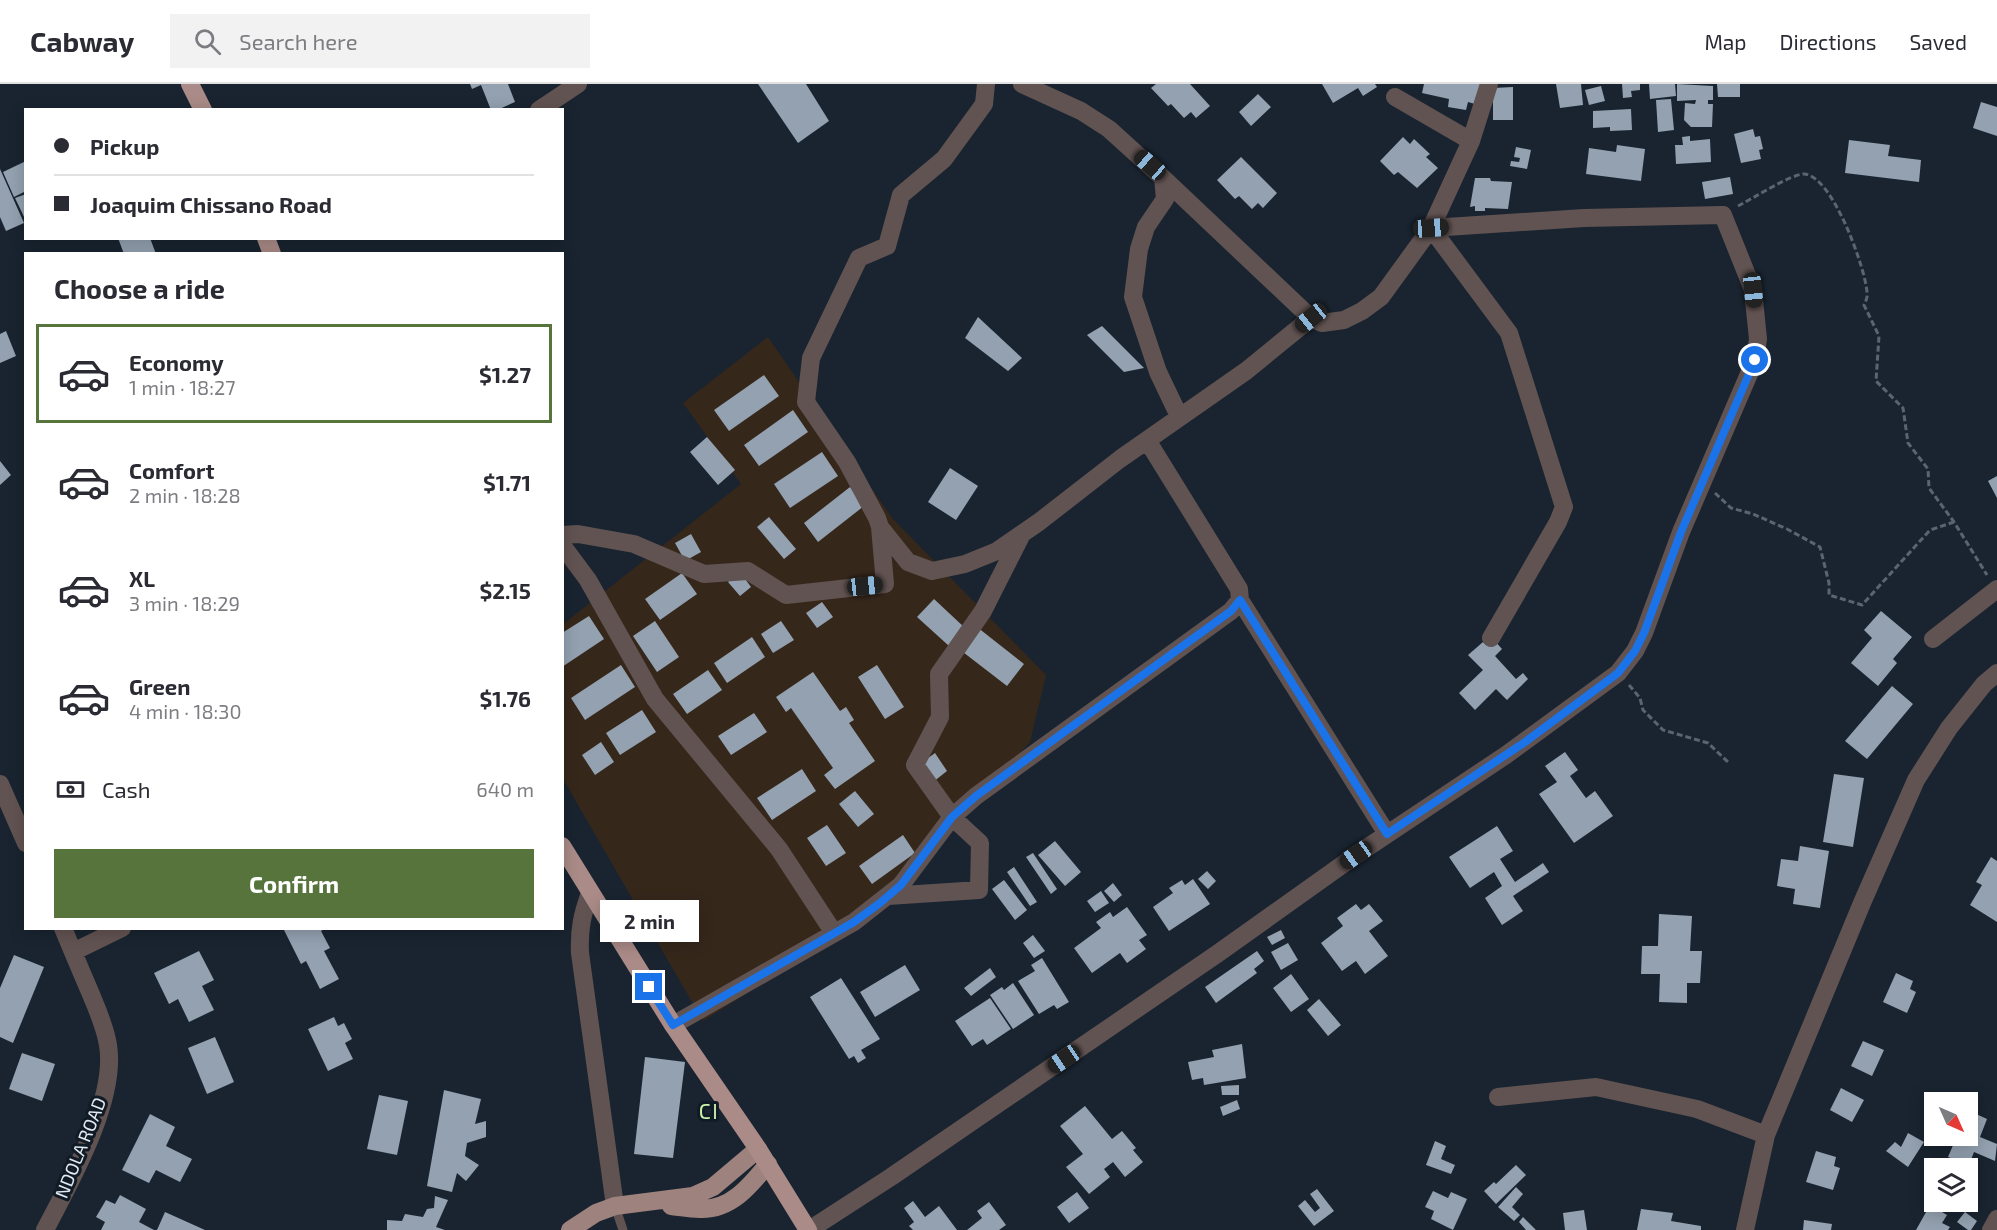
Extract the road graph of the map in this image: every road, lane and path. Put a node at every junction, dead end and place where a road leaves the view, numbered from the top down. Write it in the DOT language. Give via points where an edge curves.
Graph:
graph roads {
  1 [pos="190,84"];
  2 [pos="578,84"];
  3 [pos="986,84"];
  4 [pos="1022,84"];
  5 [pos="1489,84"];
  6 [pos="1395,97"];
  7 [pos="202,108"];
  8 [pos="542,108"];
  9 [pos="1471,141"];
  10 [pos="1163,177"];
  11 [pos="1723,215"];
  12 [pos="1431,228"];
  13 [pos="1311,318"];
  14 [pos="1179,416"];
  15 [pos="1147,440"];
  16 [pos="1703,481"];
  17 [pos="1954,522"];
  18 [pos="880,527"];
  19 [pos="1022,534"];
  20 [pos="564,535"];
  21 [pos="564,548"];
  22 [pos="1996,589"];
  23 [pos="1240,600"];
  24 [pos="1491,638"];
  25 [pos="1933,639"];
  26 [pos="1618,673"];
  27 [pos="1997,673"];
  28 [pos="1729,763"];
  29 [pos="0,784"];
  30 [pos="5,809"];
  31 [pos="952,817"];
  32 [pos="1387,834"];
  33 [pos="24,840"];
  34 [pos="564,849"];
  35 [pos="590,893"];
  36 [pos="888,896"];
  37 [pos="64,930"];
  38 [pos="118,930"];
  39 [pos="834,933"];
  40 [pos="73,952"];
  41 [pos="673,1025"];
  42 [pos="1498,1097"];
  43 [pos="1766,1135"];
  44 [pos="758,1149"];
  45 [pos="768,1164"];
  46 [pos="643,1203"];
  47 [pos="615,1206"];
  48 [pos="1997,1219"];
  49 [pos="45,1230"];
  50 [pos="570,1230"];
  51 [pos="623,1230"];
  52 [pos="809,1230"];
  53 [pos="1745,1230"];
  54 [pos="1991,1230"];
  1 -- 7 [label="highway"];
  2 -- 8 [label="street"];
  3 -- 18 [label="street" via="984,104 944,159 901,195 887,246 859,258 812,358 806,402 847,462"];
  4 -- 10 [label="street" via="1081,111 1109,129"];
  5 -- 9 [label="street"];
  6 -- 9 [label="street"];
  9 -- 12 [label="street"];
  10 -- 13 [label="street"];
  10 -- 14 [label="street" via="1165,199 1146,227 1133,297 1158,372"];
  11 -- 12 [label="street" via="1584,218"];
  11 -- 16 [label="street" via="1753,290 1758,339 1755,360"];
  11 -- 17 [label="path" via="1795,176 1806,174 1818,179 1853,237 1868,294 1864,305 1879,336 1876,381 1903,408 1908,443 1928,469 1929,488"];
  12 -- 13 [label="street" via="1381,297 1344,320 1322,323"];
  12 -- 24 [label="street" via="1509,333 1564,507"];
  13 -- 14 [label="street" via="1245,371"];
  14 -- 15 [label="street"];
  15 -- 19 [label="street"];
  15 -- 23 [label="street" via="1239,589"];
  16 -- 17 [label="path" via="1731,508 1753,514 1820,547 1829,595 1862,605 1930,530"];
  16 -- 26 [label="street" via="1644,633"];
  17 -- 22 [label="path"];
  18 -- 19 [label="street" via="908,562 932,571 965,564 997,551"];
  18 -- 20 [label="street" via="885,584 786,595 748,571 704,574 634,544"];
  19 -- 31 [label="street" via="983,612 939,674 940,717 915,765"];
  21 -- 39 [label="street" via="588,580 655,699 779,849"];
  22 -- 25 [label="street"];
  23 -- 31 [label="street" via="1231,611"];
  23 -- 32 [label="street"];
  26 -- 28 [label="path" via="1640,698 1643,710 1663,730 1708,743"];
  26 -- 32 [label="street" via="1506,755"];
  27 -- 43 [label="street" via="1949,728 1916,780"];
  29 -- 30 [label="street"];
  30 -- 33 [label="street"];
  31 -- 36 [label="street" via="901,885"];
  31 -- 36 [label="street" via="980,843 979,890"];
  32 -- 52 [label="street"];
  34 -- 35 [label="highway"];
  35 -- 41 [label="highway"];
  35 -- 47 [label="street" via="582,915 579,952"];
  36 -- 39 [label="street"];
  37 -- 40 [label="street, NDOLA ROAD"];
  38 -- 40 [label="street"];
  39 -- 41 [label="street"];
  40 -- 49 [label="street, NDOLA ROAD" via="103,1024 107,1070 104,1096 90,1136"];
  41 -- 44 [label="highway"];
  42 -- 43 [label="street" via="1596,1087 1697,1109"];
  43 -- 53 [label="street"];
  44 -- 45 [label="highway"];
  44 -- 46 [label="main road" via="703,1192"];
  45 -- 46 [label="main road" via="748,1190 729,1203 702,1210"];
  45 -- 52 [label="highway"];
  46 -- 47 [label="main road"];
  47 -- 50 [label="main road"];
  47 -- 51 [label="lane"];
  48 -- 54 [label="street"];
}
